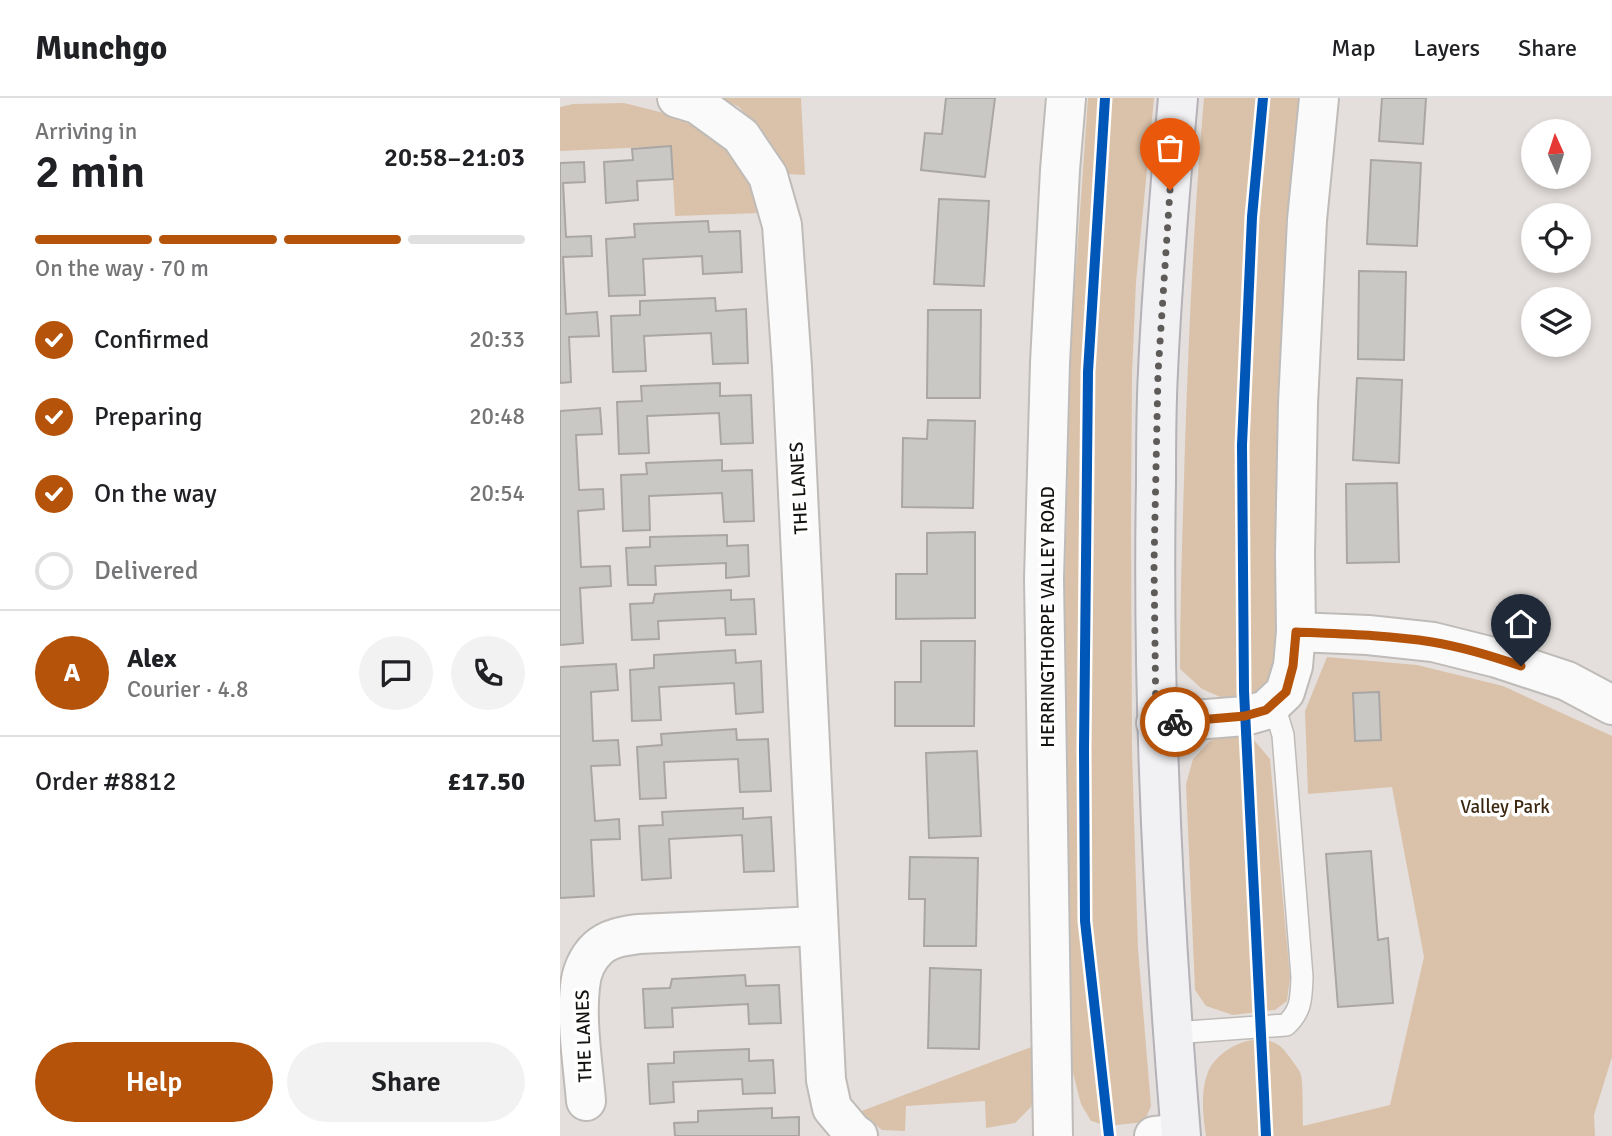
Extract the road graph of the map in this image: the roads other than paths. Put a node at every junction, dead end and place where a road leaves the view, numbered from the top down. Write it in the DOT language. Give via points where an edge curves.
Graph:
graph roads {
  1 [pos="677,98"];
  2 [pos="1066,98"];
  3 [pos="1178,98"];
  4 [pos="1319,98"];
  5 [pos="1296,632"];
  6 [pos="1272,705"];
  7 [pos="1612,705"];
  8 [pos="1156,723"];
  9 [pos="818,926"];
  10 [pos="1173,1033"];
  11 [pos="586,1101"];
  12 [pos="1172,1135"];
  13 [pos="858,1136"];
  14 [pos="1054,1136"];
  1 -- 9 [label="street, THE LANES" via="697,104 741,136 768,176 782,225"];
  2 -- 14 [label="street, HERRINGTHORPE VALLEY ROAD" via="1050,363 1044,579"];
  3 -- 8 [label="main road" via="1158,373"];
  4 -- 5 [label="street" via="1307,220 1298,404"];
  5 -- 6 [label="street" via="1286,692"];
  5 -- 7 [label="street" via="1446,645 1567,681"];
  6 -- 8 [label="street" via="1245,716"];
  6 -- 10 [label="lane" via="1283,735 1301,977 1296,1015 1286,1025"];
  8 -- 10 [label="main road"];
  9 -- 11 [label="street, THE LANES" via="638,934 615,937 598,948 586,963 580,985"];
  9 -- 13 [label="street, THE LANES" via="825,1080 832,1108"];
  10 -- 12 [label="main road"];
}
